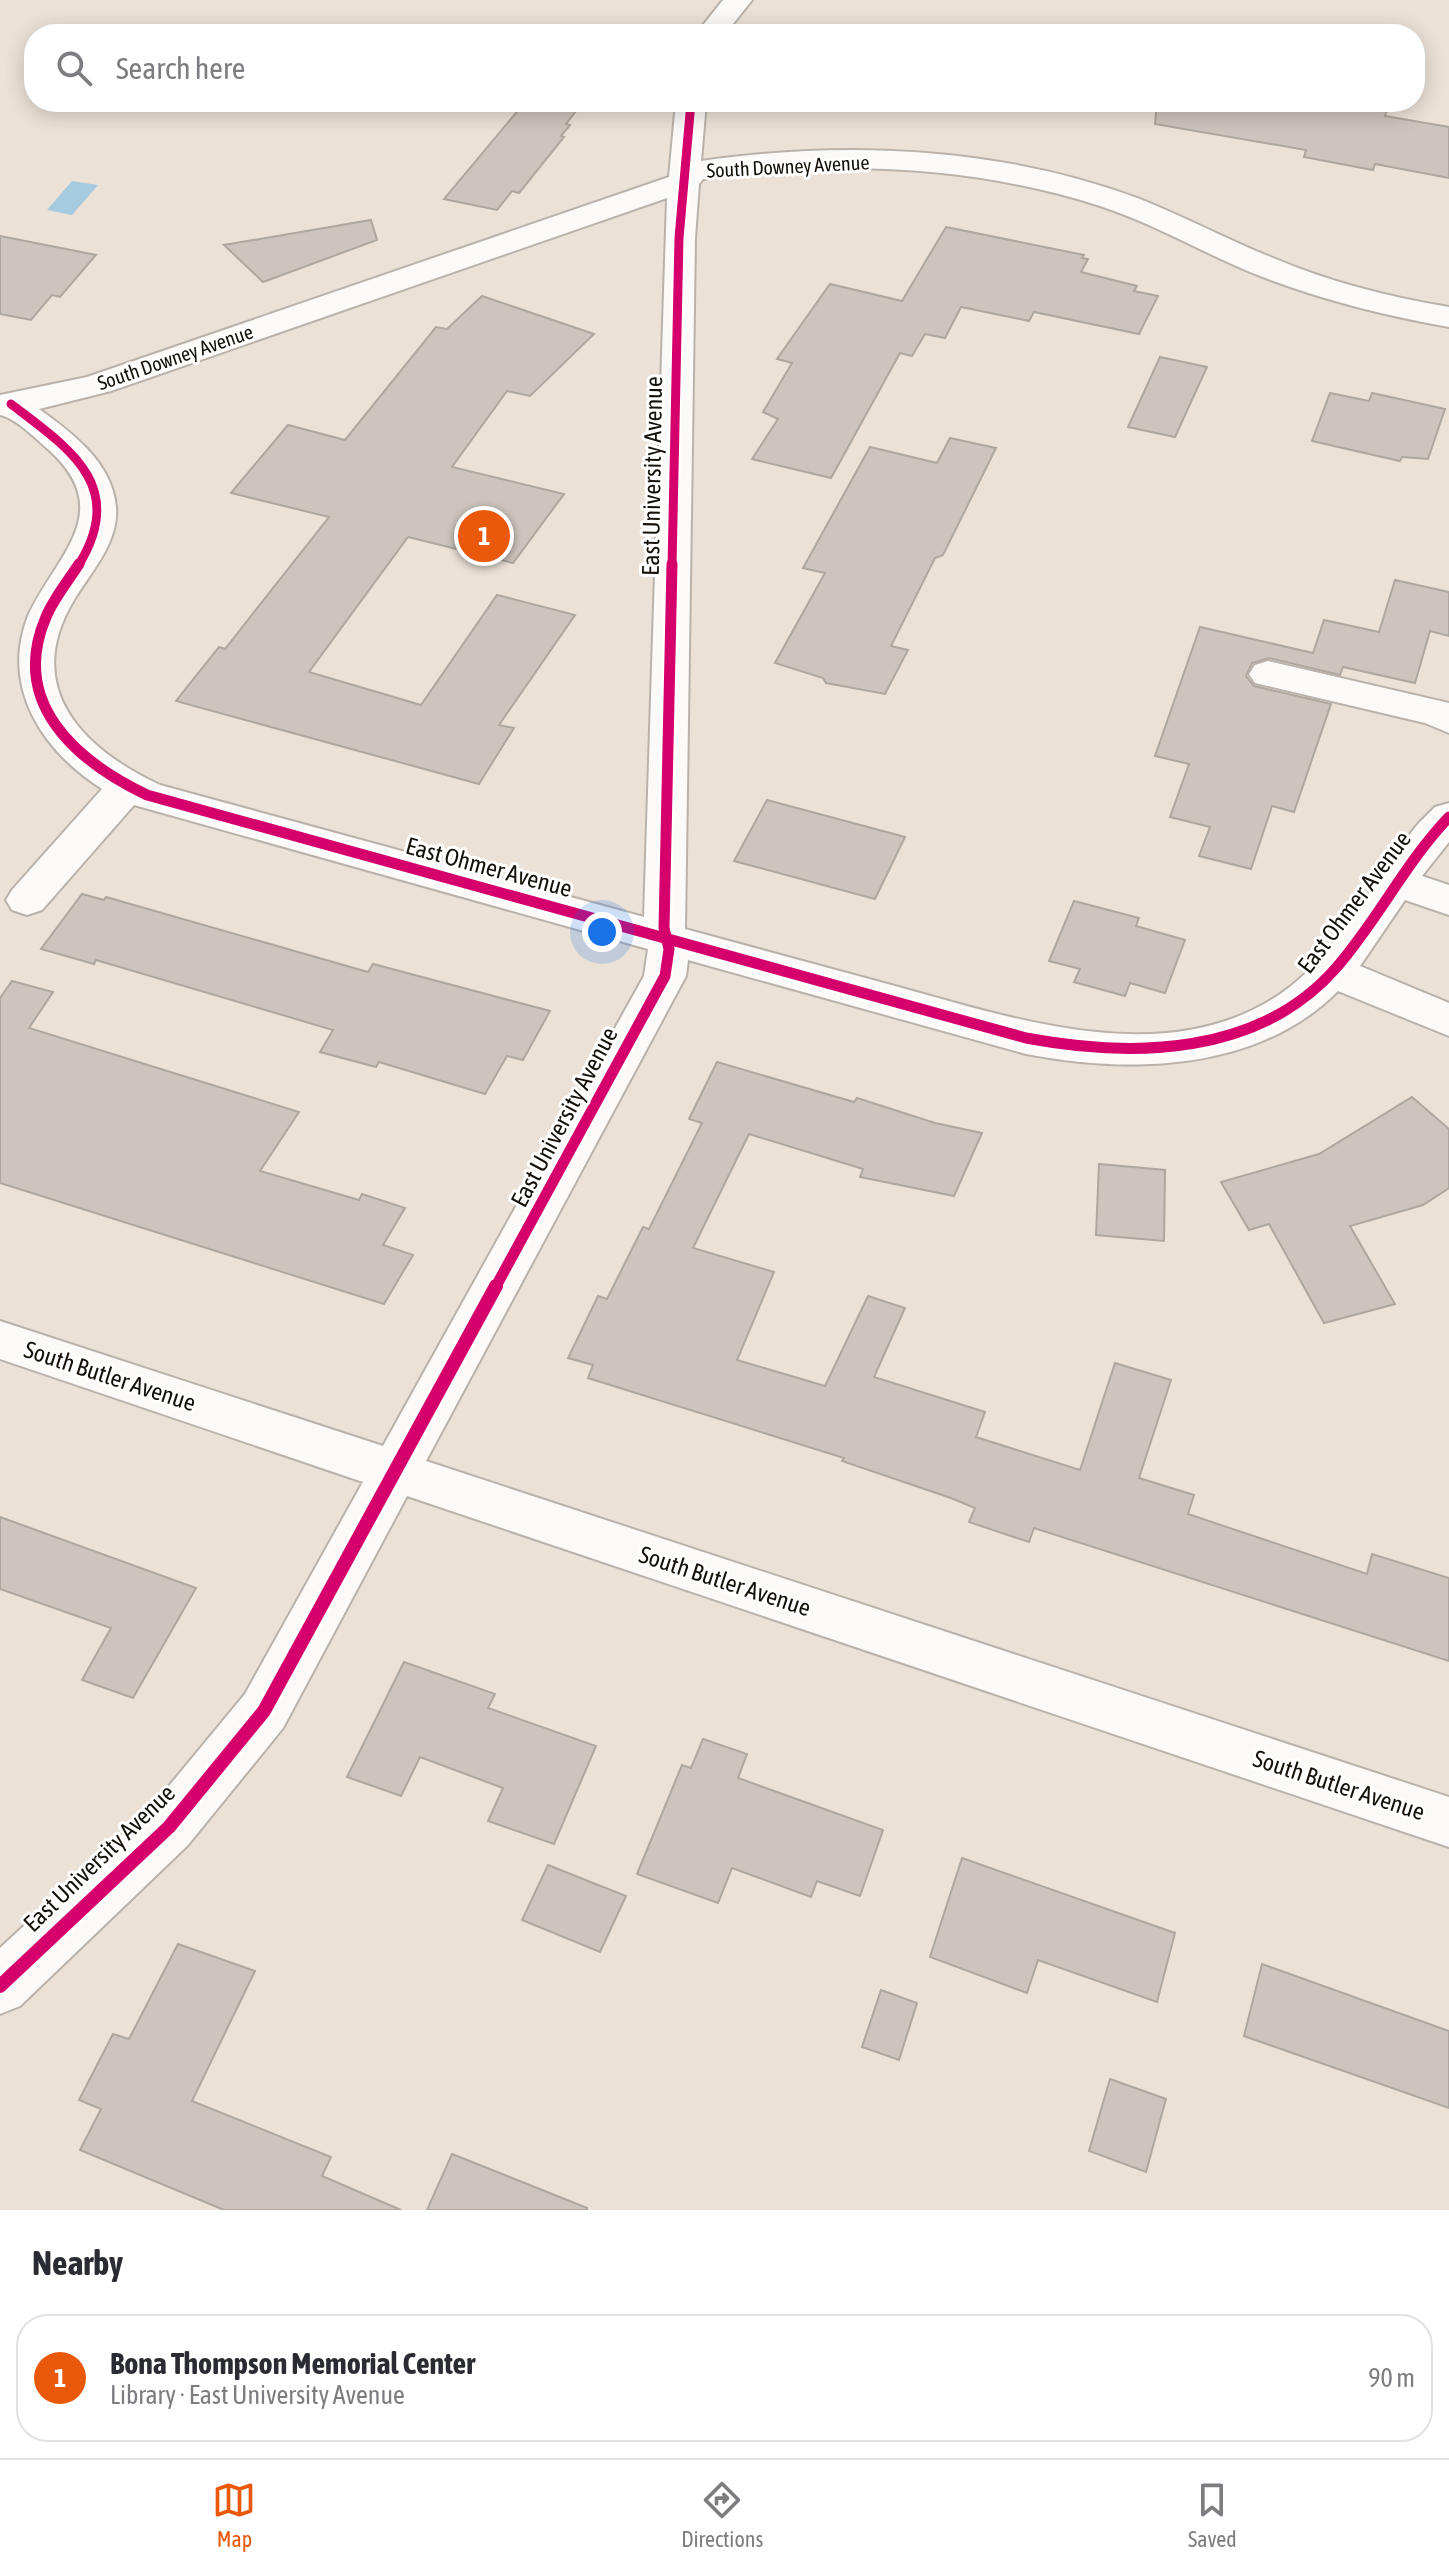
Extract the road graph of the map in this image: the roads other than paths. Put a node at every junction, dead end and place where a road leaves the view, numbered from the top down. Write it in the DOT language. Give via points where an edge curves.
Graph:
graph roads {
  1 [pos="738,0"];
  2 [pos="718,24"];
  3 [pos="690,112"];
  4 [pos="686,181"];
  5 [pos="1449,317"];
  6 [pos="6,404"];
  7 [pos="1268,674"];
  8 [pos="1449,720"];
  9 [pos="127,787"];
  10 [pos="1449,817"];
  11 [pos="1395,882"];
  12 [pos="27,900"];
  13 [pos="1449,900"];
  14 [pos="666,939"];
  15 [pos="1333,972"];
  16 [pos="1449,1020"];
  17 [pos="0,1340"];
  18 [pos="398,1471"];
  19 [pos="1449,1822"];
  20 [pos="0,1986"];
  1 -- 2 [label="street"];
  3 -- 4 [label="street, East University Avenue"];
  4 -- 5 [label="street, South Downey Avenue" via="693,171 707,169 838,160 946,164 1016,174 1113,200 1305,281"];
  4 -- 6 [label="street, South Downey Avenue" via="99,384"];
  4 -- 14 [label="street, East University Avenue" via="679,238"];
  6 -- 9 [label="street, East Ohmer Avenue" via="84,466 97,500 94,538 46,617 35,671 41,699 60,736 96,769"];
  7 -- 8 [label="street"];
  9 -- 12 [label="street"];
  9 -- 14 [label="street, East Ohmer Avenue"];
  10 -- 11 [label="street, East Ohmer Avenue"];
  11 -- 13 [label="street"];
  11 -- 15 [label="street, East Ohmer Avenue"];
  14 -- 15 [label="street, East Ohmer Avenue" via="1026,1038 1098,1050 1147,1050 1217,1040 1294,1006"];
  14 -- 18 [label="street, East University Avenue" via="665,976"];
  15 -- 16 [label="street"];
  17 -- 18 [label="street, South Butler Avenue"];
  18 -- 19 [label="street, South Butler Avenue"];
  18 -- 20 [label="street, East University Avenue" via="264,1711 169,1827"];
}
